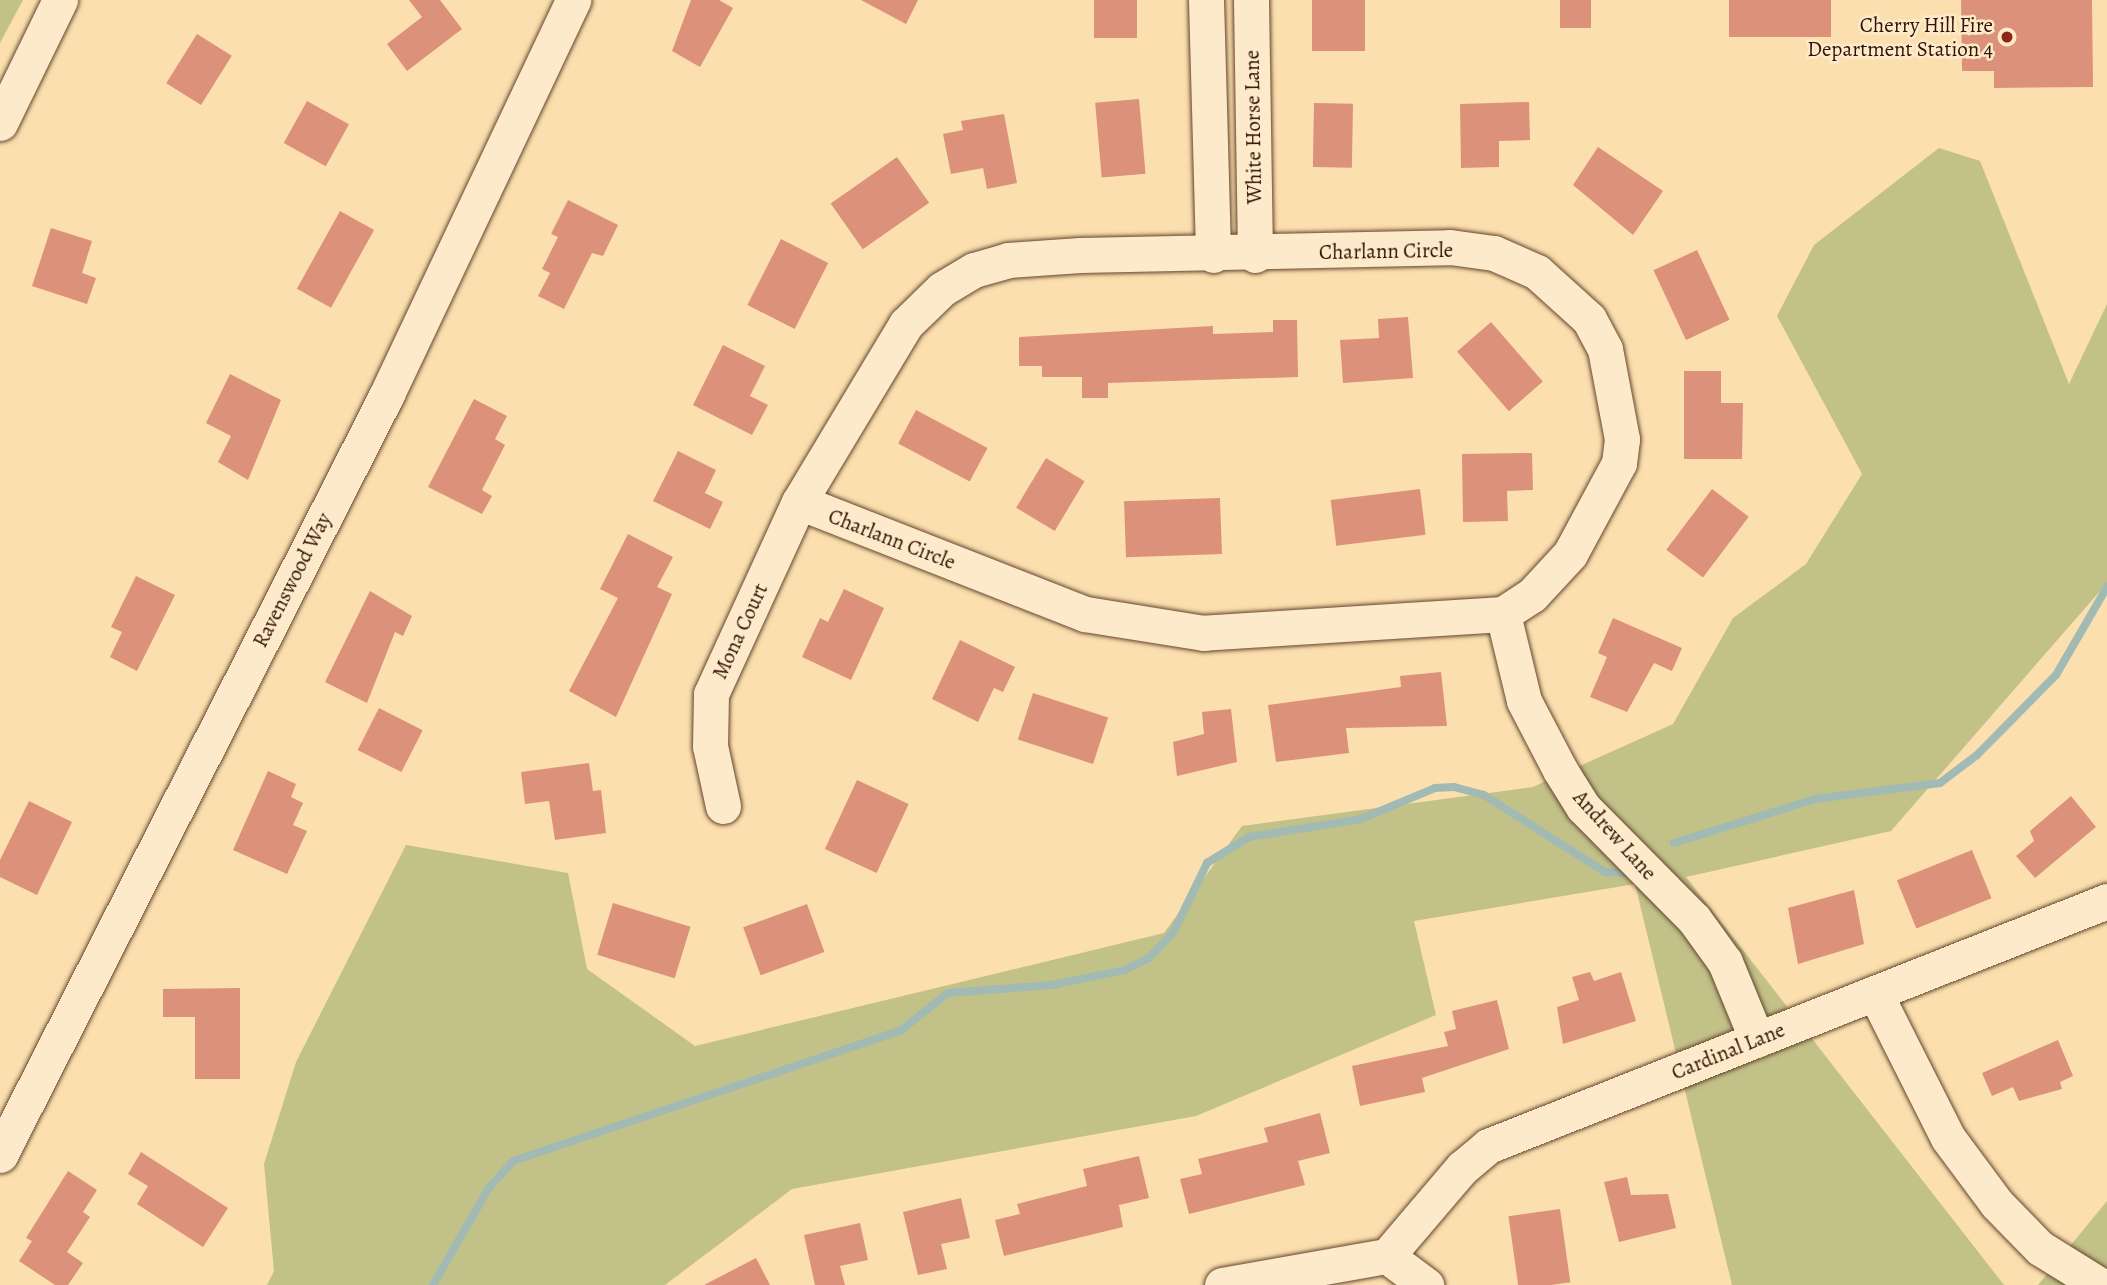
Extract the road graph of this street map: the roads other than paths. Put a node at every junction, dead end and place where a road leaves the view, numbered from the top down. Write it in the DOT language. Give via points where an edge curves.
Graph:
graph roads {
  1 [pos="60,0"];
  2 [pos="573,0"];
  3 [pos="1206,0"];
  4 [pos="1251,0"];
  5 [pos="0,122"];
  6 [pos="1213,255"];
  7 [pos="1255,255"];
  8 [pos="799,502"];
  9 [pos="1503,614"];
  10 [pos="723,806"];
  11 [pos="2107,901"];
  12 [pos="1875,993"];
  13 [pos="1756,1040"];
  14 [pos="0,1155"];
  15 [pos="1387,1256"];
  16 [pos="1222,1285"];
  17 [pos="1426,1285"];
  18 [pos="2100,1285"];
  1 -- 5 [label="street"];
  2 -- 14 [label="street, Ravenswood Way" via="387,394"];
  3 -- 6 [label="street, White Horse Lane"];
  4 -- 7 [label="street, White Horse Lane"];
  6 -- 7 [label="street, Charlann Circle"];
  6 -- 8 [label="street, Charlann Circle" via="1008,260 942,289 906,324"];
  7 -- 9 [label="street, Charlann Circle" via="1450,247 1494,253 1536,272 1589,319 1605,349 1622,439 1619,463 1570,554 1532,595"];
  8 -- 9 [label="street, Charlann Circle" via="1098,617 1204,632"];
  8 -- 10 [label="street, Mona Court" via="711,694 710,746"];
  9 -- 13 [label="street, Andrew Lane" via="1524,701 1560,769 1583,807 1694,919 1725,961"];
  11 -- 12 [label="street, Cardinal Lane"];
  12 -- 13 [label="street, Cardinal Lane"];
  12 -- 18 [label="street" via="1948,1138 1997,1203 2040,1248"];
  13 -- 15 [label="street, Cardinal Lane" via="1489,1146 1462,1168"];
  15 -- 16 [label="street"];
  15 -- 17 [label="street"];
}
